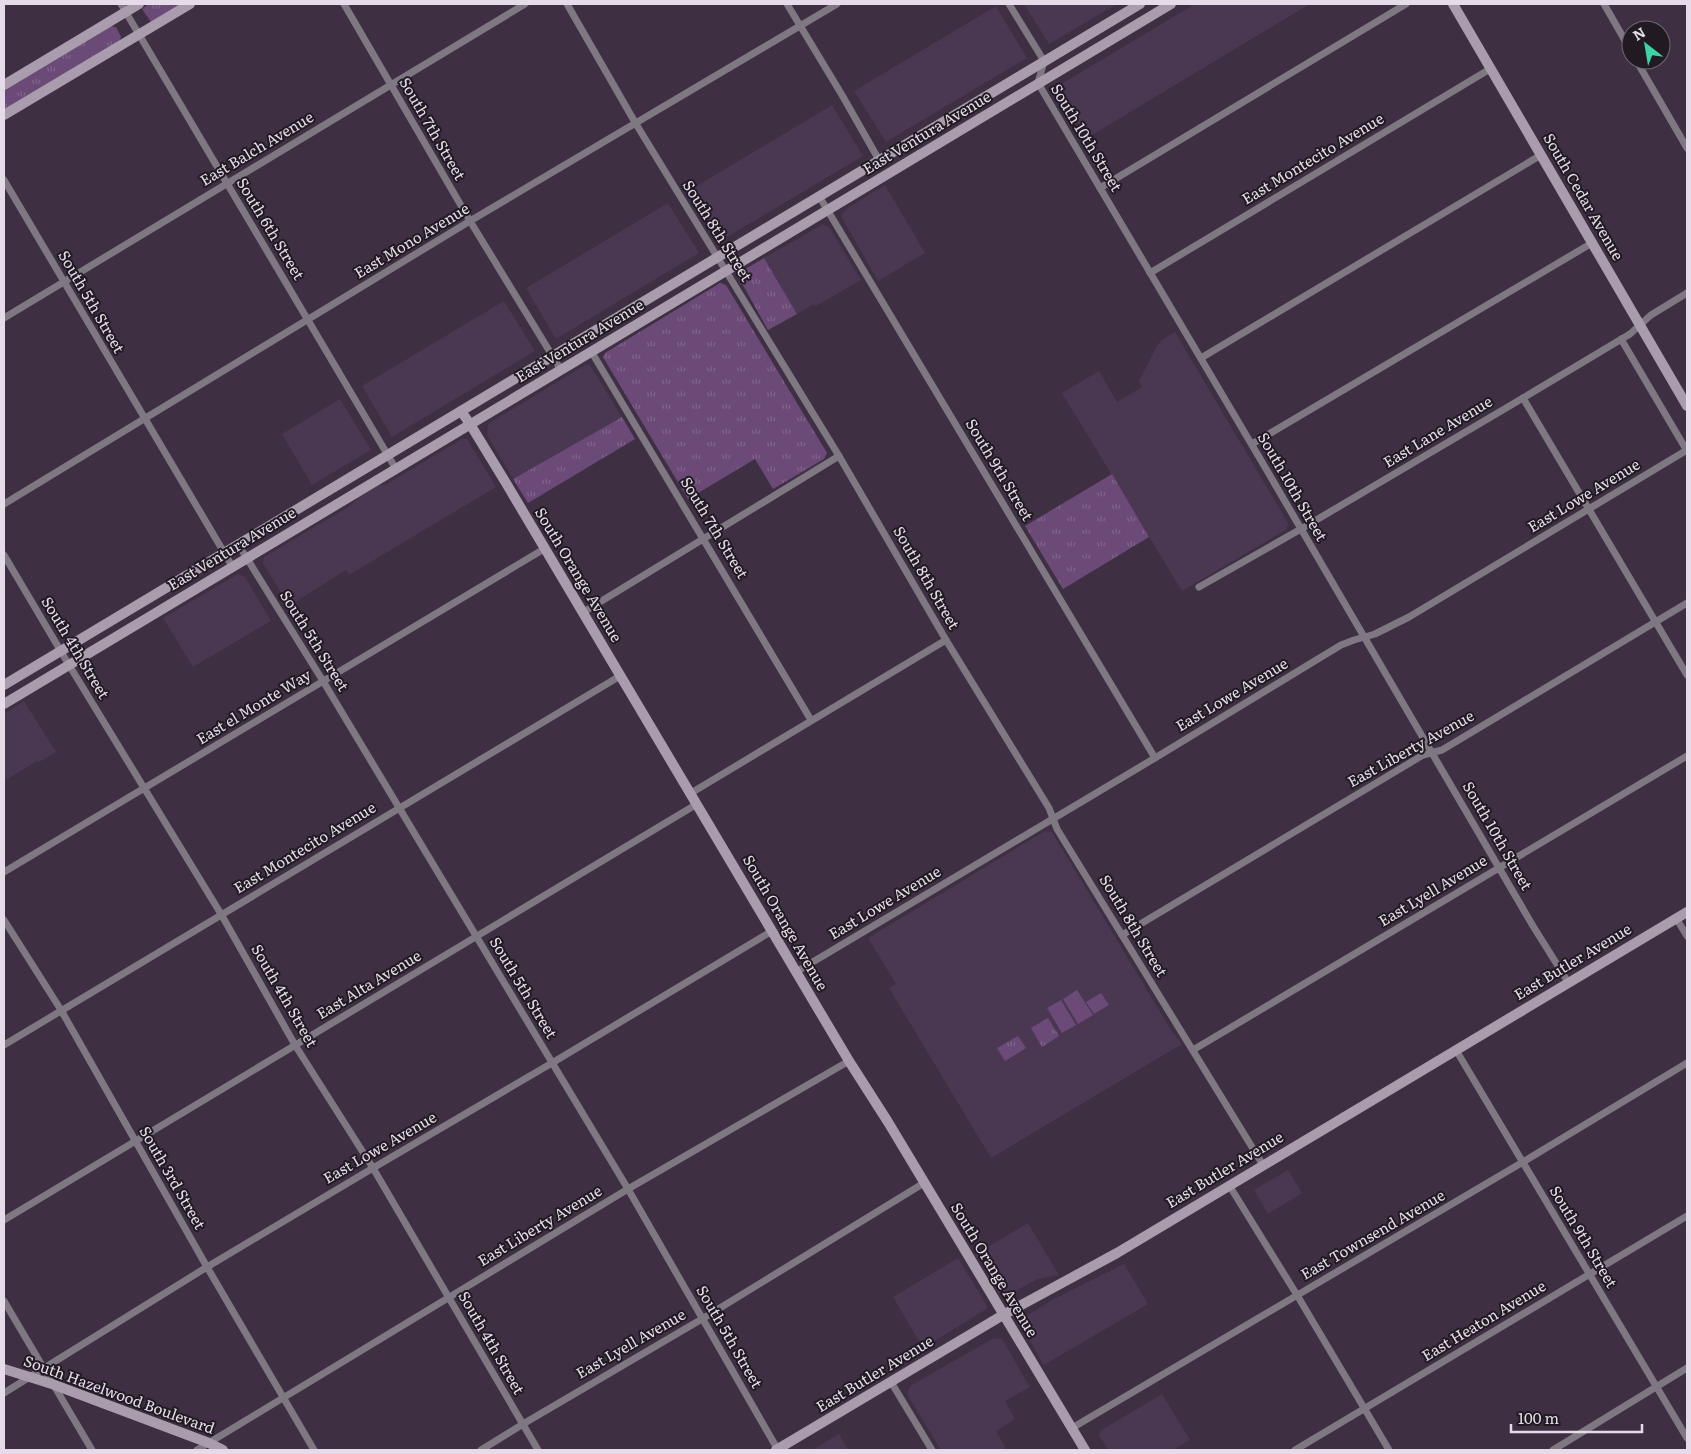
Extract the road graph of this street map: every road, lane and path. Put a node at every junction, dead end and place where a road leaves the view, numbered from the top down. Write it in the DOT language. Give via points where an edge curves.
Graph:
graph roads {
  1 [pos="139,4"];
  2 [pos="190,4"];
  3 [pos="344,4"];
  4 [pos="525,4"];
  5 [pos="567,4"];
  6 [pos="787,4"];
  7 [pos="837,4"];
  8 [pos="1009,4"];
  9 [pos="1140,4"];
  10 [pos="1171,4"];
  11 [pos="1406,4"];
  12 [pos="1453,4"];
  13 [pos="1604,4"];
  14 [pos="124,8"];
  15 [pos="800,26"];
  16 [pos="139,34"];
  17 [pos="1621,34"];
  18 [pos="1044,61"];
  19 [pos="1490,69"];
  20 [pos="1642,70"];
  21 [pos="1038,84"];
  22 [pos="4,85"];
  23 [pos="391,86"];
  24 [pos="4,115"];
  25 [pos="636,124"];
  26 [pos="1687,148"];
  27 [pos="1541,155"];
  28 [pos="879,160"];
  29 [pos="4,180"];
  30 [pos="227,184"];
  31 [pos="1100,188"];
  32 [pos="819,196"];
  33 [pos="827,210"];
  34 [pos="470,221"];
  35 [pos="1592,243"];
  36 [pos="717,258"];
  37 [pos="726,271"];
  38 [pos="1150,273"];
  39 [pos="63,282"];
  40 [pos="1687,293"];
  41 [pos="4,318"];
  42 [pos="308,320"];
  43 [pos="1640,325"];
  44 [pos="1621,339"];
  45 [pos="591,351"];
  46 [pos="553,356"];
  47 [pos="1201,358"];
  48 [pos="562,370"];
  49 [pos="1523,398"];
  50 [pos="1687,406"];
  51 [pos="460,411"];
  52 [pos="144,420"];
  53 [pos="470,424"];
  54 [pos="1252,444"];
  55 [pos="1687,450"];
  56 [pos="388,454"];
  57 [pos="839,456"];
  58 [pos="396,469"];
  59 [pos="4,504"];
  60 [pos="1589,509"];
  61 [pos="1301,529"];
  62 [pos="705,539"];
  63 [pos="238,544"];
  64 [pos="544,549"];
  65 [pos="224,553"];
  66 [pos="4,555"];
  67 [pos="246,558"];
  68 [pos="232,566"];
  69 [pos="1199,587"];
  70 [pos="1687,603"];
  71 [pos="582,613"];
  72 [pos="1656,622"];
  73 [pos="1364,637"];
  74 [pos="946,640"];
  75 [pos="60,651"];
  76 [pos="69,665"];
  77 [pos="1687,675"];
  78 [pos="620,676"];
  79 [pos="323,681"];
  80 [pos="4,685"];
  81 [pos="4,704"];
  82 [pos="812,720"];
  83 [pos="1432,753"];
  84 [pos="1687,756"];
  85 [pos="1155,758"];
  86 [pos="145,788"];
  87 [pos="691,793"];
  88 [pos="697,804"];
  89 [pos="399,808"];
  90 [pos="1053,819"];
  91 [pos="1499,867"];
  92 [pos="4,872"];
  93 [pos="1687,912"];
  94 [pos="222,914"];
  95 [pos="1676,918"];
  96 [pos="4,920"];
  97 [pos="772,931"];
  98 [pos="1122,934"];
  99 [pos="1687,936"];
  100 [pos="476,937"];
  101 [pos="796,972"];
  102 [pos="1568,982"];
  103 [pos="61,1010"];
  104 [pos="4,1044"];
  105 [pos="295,1045"];
  106 [pos="1193,1050"];
  107 [pos="1456,1050"];
  108 [pos="849,1060"];
  109 [pos="552,1063"];
  110 [pos="1687,1063"];
  111 [pos="135,1141"];
  112 [pos="1523,1162"];
  113 [pos="1263,1165"];
  114 [pos="373,1168"];
  115 [pos="924,1184"];
  116 [pos="1229,1185"];
  117 [pos="628,1189"];
  118 [pos="1687,1216"];
  119 [pos="4,1220"];
  120 [pos="207,1267"];
  121 [pos="1589,1274"];
  122 [pos="1297,1295"];
  123 [pos="449,1298"];
  124 [pos="4,1301"];
  125 [pos="1004,1315"];
  126 [pos="702,1319"];
  127 [pos="1687,1368"];
  128 [pos="4,1369"];
  129 [pos="43,1369"];
  130 [pos="30,1378"];
  131 [pos="890,1382"];
  132 [pos="52,1384"];
  133 [pos="1656,1387"];
  134 [pos="4,1393"];
  135 [pos="284,1398"];
  136 [pos="1364,1409"];
  137 [pos="522,1424"];
  138 [pos="1072,1428"];
  139 [pos="1687,1438"];
  140 [pos="209,1443"];
  141 [pos="92,1450"];
  142 [pos="197,1450"];
  143 [pos="223,1450"];
  144 [pos="314,1450"];
  145 [pos="481,1450"];
  146 [pos="538,1450"];
  147 [pos="777,1450"];
  148 [pos="932,1450"];
  149 [pos="1085,1450"];
  150 [pos="1295,1450"];
  151 [pos="1389,1450"];
  152 [pos="1553,1450"];
  1 -- 14 [label="main road"];
  2 -- 16 [label="main road"];
  3 -- 23 [label="street, South 7th Street"];
  4 -- 23 [label="street, East Balch Avenue"];
  5 -- 25 [label="street, South 8th Street"];
  6 -- 15 [label="street"];
  7 -- 15 [label="street, East Mono Avenue"];
  8 -- 18 [label="street"];
  9 -- 18 [label="main road, East Ventura Avenue"];
  10 -- 21 [label="main road, East Ventura Avenue"];
  11 -- 31 [label="street"];
  12 -- 19 [label="main road, South Cedar Avenue"];
  13 -- 17 [label="street"];
  14 -- 16 [label="street, South 6th Street"];
  14 -- 22 [label="main road"];
  15 -- 25 [label="street, East Mono Avenue"];
  15 -- 28 [label="street"];
  16 -- 24 [label="main road"];
  16 -- 30 [label="street, South 6th Street"];
  18 -- 21 [label="street, South 10th Street"];
  18 -- 28 [label="main road, East Ventura Avenue"];
  19 -- 27 [label="main road, South Cedar Avenue"];
  19 -- 38 [label="street, East Montecito Avenue"];
  20 -- 26 [label="street"];
  21 -- 31 [label="street, South 10th Street"];
  21 -- 33 [label="main road, East Ventura Avenue"];
  23 -- 30 [label="street, East Balch Avenue"];
  23 -- 34 [label="street, South 7th Street"];
  25 -- 34 [label="street, East Mono Avenue"];
  25 -- 36 [label="street, South 8th Street"];
  27 -- 35 [label="main road, South Cedar Avenue"];
  27 -- 47 [label="street"];
  28 -- 32 [label="main road, East Ventura Avenue"];
  29 -- 39 [label="street, South 5th Street"];
  30 -- 39 [label="street, East Balch Avenue"];
  30 -- 42 [label="street, South 6th Street"];
  31 -- 38 [label="street, South 10th Street"];
  32 -- 33 [label="street, South 9th Street"];
  32 -- 36 [label="main road, East Ventura Avenue"];
  33 -- 37 [label="main road, East Ventura Avenue"];
  33 -- 85 [label="street, South 9th Street"];
  34 -- 42 [label="street, East Mono Avenue"];
  34 -- 46 [label="street, South 7th Street"];
  35 -- 43 [label="main road, South Cedar Avenue"];
  35 -- 54 [label="street"];
  36 -- 37 [label="street, South 8th Street"];
  36 -- 46 [label="main road, East Ventura Avenue"];
  37 -- 45 [label="main road, East Ventura Avenue"];
  37 -- 57 [label="street, South 8th Street"];
  38 -- 47 [label="street, South 10th Street"];
  39 -- 41 [label="street, East Balch Avenue"];
  39 -- 52 [label="street, South 5th Street"];
  40 -- 43 [label="street, East Lane Avenue"];
  42 -- 52 [label="street, East Mono Avenue"];
  42 -- 56 [label="street, South 6th Street"];
  43 -- 44 [label="street, East Lane Avenue"];
  43 -- 50 [label="main road, South Cedar Avenue"];
  44 -- 49 [label="street, East Lane Avenue"];
  44 -- 55 [label="street"];
  45 -- 48 [label="main road, East Ventura Avenue"];
  45 -- 62 [label="street, South 7th Street"];
  46 -- 48 [label="street, South 7th Street"];
  46 -- 51 [label="main road, East Ventura Avenue"];
  47 -- 54 [label="street, South 10th Street"];
  48 -- 53 [label="main road, East Ventura Avenue"];
  49 -- 60 [label="street"];
  49 -- 61 [label="street, East Lane Avenue"];
  51 -- 53 [label="main road, South Orange Avenue"];
  51 -- 56 [label="main road, East Ventura Avenue"];
  52 -- 59 [label="street, East Mono Avenue"];
  52 -- 65 [label="street, South 5th Street"];
  53 -- 58 [label="main road, East Ventura Avenue"];
  53 -- 64 [label="main road, South Orange Avenue"];
  54 -- 61 [label="street, South 10th Street"];
  55 -- 60 [label="street, East Lowe Avenue"];
  56 -- 58 [label="street, South 6th Street"];
  56 -- 63 [label="main road, East Ventura Avenue"];
  57 -- 62 [label="street"];
  57 -- 74 [label="street, South 8th Street"];
  58 -- 67 [label="main road, East Ventura Avenue"];
  60 -- 72 [label="street"];
  60 -- 73 [label="street, East Lowe Avenue" via="1409,616"];
  61 -- 69 [label="street, East Lane Avenue"];
  61 -- 73 [label="street, South 10th Street"];
  62 -- 71 [label="street"];
  62 -- 82 [label="street, South 7th Street"];
  63 -- 65 [label="main road, East Ventura Avenue"];
  63 -- 67 [label="street, South 5th Street"];
  64 -- 71 [label="main road, South Orange Avenue"];
  64 -- 79 [label="street, East el Monte Way"];
  65 -- 68 [label="street, South 5th Street"];
  65 -- 75 [label="main road, East Ventura Avenue"];
  66 -- 75 [label="street, South 4th Street"];
  67 -- 68 [label="main road, East Ventura Avenue"];
  67 -- 79 [label="street, South 5th Street"];
  68 -- 76 [label="main road, East Ventura Avenue"];
  70 -- 72 [label="street, East Liberty Avenue"];
  71 -- 78 [label="main road, South Orange Avenue"];
  72 -- 77 [label="street"];
  72 -- 83 [label="street, East Liberty Avenue"];
  73 -- 83 [label="street, South 10th Street"];
  73 -- 85 [label="street, East Lowe Avenue" via="1340,645"];
  74 -- 82 [label="street"];
  74 -- 90 [label="street, South 8th Street"];
  75 -- 76 [label="street, South 4th Street"];
  75 -- 80 [label="main road, East Ventura Avenue"];
  76 -- 81 [label="main road, East Ventura Avenue"];
  76 -- 86 [label="street, South 4th Street"];
  78 -- 87 [label="main road, South Orange Avenue"];
  78 -- 89 [label="street, East Montecito Avenue"];
  79 -- 86 [label="street, East el Monte Way"];
  79 -- 89 [label="street, South 5th Street"];
  82 -- 87 [label="street"];
  83 -- 91 [label="street, South 10th Street"];
  83 -- 98 [label="street, East Liberty Avenue" via="1423,755"];
  84 -- 91 [label="street, East Lyell Avenue"];
  85 -- 90 [label="street, East Lowe Avenue"];
  86 -- 92 [label="street, East el Monte Way"];
  86 -- 94 [label="street, South 4th Street"];
  87 -- 88 [label="main road, South Orange Avenue"];
  88 -- 97 [label="main road, South Orange Avenue"];
  88 -- 100 [label="street, East Alta Avenue"];
  89 -- 94 [label="street, East Montecito Avenue"];
  89 -- 100 [label="street, South 5th Street"];
  90 -- 98 [label="street, South 8th Street"];
  90 -- 101 [label="street, East Lowe Avenue"];
  91 -- 102 [label="street, South 10th Street"];
  91 -- 106 [label="street, East Lyell Avenue"];
  93 -- 95 [label="main road, East Butler Avenue"];
  94 -- 103 [label="street, East Montecito Avenue"];
  94 -- 105 [label="street, South 4th Street"];
  95 -- 99 [label="street"];
  95 -- 102 [label="main road, East Butler Avenue"];
  96 -- 103 [label="street, South 3rd Street"];
  97 -- 101 [label="main road, South Orange Avenue"];
  97 -- 109 [label="street, East Lowe Avenue"];
  98 -- 106 [label="street, South 8th Street"];
  100 -- 105 [label="street, East Alta Avenue"];
  100 -- 109 [label="street, South 5th Street"];
  101 -- 108 [label="main road, South Orange Avenue"];
  102 -- 107 [label="main road, East Butler Avenue"];
  103 -- 104 [label="street, East Montecito Avenue"];
  103 -- 111 [label="street, South 3rd Street"];
  105 -- 111 [label="street, East Alta Avenue"];
  105 -- 114 [label="street, South 4th Street"];
  106 -- 113 [label="street, South 8th Street"];
  107 -- 112 [label="street, South 9th Street"];
  107 -- 113 [label="main road, East Butler Avenue"];
  108 -- 115 [label="main road, South Orange Avenue"];
  108 -- 117 [label="street, East Liberty Avenue"];
  109 -- 114 [label="street, East Lowe Avenue"];
  109 -- 117 [label="street, South 5th Street"];
  110 -- 112 [label="street, East Townsend Avenue"];
  111 -- 119 [label="street, East Alta Avenue"];
  111 -- 120 [label="street, South 3rd Street"];
  112 -- 121 [label="street, South 9th Street"];
  112 -- 122 [label="street, East Townsend Avenue"];
  113 -- 116 [label="main road, East Butler Avenue"];
  114 -- 120 [label="street, East Lowe Avenue"];
  114 -- 123 [label="street, South 4th Street"];
  115 -- 125 [label="main road, South Orange Avenue"];
  115 -- 126 [label="street, East Lyell Avenue"];
  116 -- 122 [label="street"];
  116 -- 125 [label="main road, East Butler Avenue" via="1117,1253"];
  117 -- 123 [label="street, East Liberty Avenue"];
  117 -- 126 [label="street, South 5th Street"];
  118 -- 121 [label="street, East Heaton Avenue"];
  120 -- 129 [label="street, East Lowe Avenue"];
  120 -- 135 [label="street, South 3rd Street"];
  121 -- 133 [label="street, South 9th Street"];
  121 -- 136 [label="street, East Heaton Avenue"];
  122 -- 136 [label="street"];
  122 -- 138 [label="street, East Townsend Avenue"];
  123 -- 135 [label="street, East Liberty Avenue"];
  123 -- 137 [label="street, South 4th Street"];
  124 -- 129 [label="street"];
  125 -- 131 [label="main road, East Butler Avenue"];
  125 -- 138 [label="main road, South Orange Avenue"];
  126 -- 137 [label="street, East Lyell Avenue"];
  126 -- 147 [label="street, South 5th Street"];
  127 -- 133 [label="street"];
  128 -- 130 [label="main road, South Hazelwood Boulevard"];
  129 -- 130 [label="street, East Lowe Avenue"];
  129 -- 132 [label="street"];
  130 -- 132 [label="main road, South Hazelwood Boulevard"];
  130 -- 134 [label="street, East Lowe Avenue"];
  131 -- 147 [label="main road, East Butler Avenue"];
  131 -- 148 [label="street"];
  132 -- 140 [label="main road, South Hazelwood Boulevard"];
  132 -- 141 [label="street"];
  133 -- 139 [label="street, South 9th Street"];
  133 -- 152 [label="street"];
  135 -- 140 [label="street, East Liberty Avenue"];
  135 -- 144 [label="street, South 3rd Street"];
  136 -- 150 [label="street, East Heaton Avenue"];
  136 -- 151 [label="street"];
  137 -- 145 [label="street, East Lyell Avenue"];
  137 -- 146 [label="street, South 4th Street"];
  138 -- 149 [label="main road, South Orange Avenue"];
  140 -- 142 [label="street, East Liberty Avenue"];
  140 -- 143 [label="main road, South Hazelwood Boulevard"];
}
